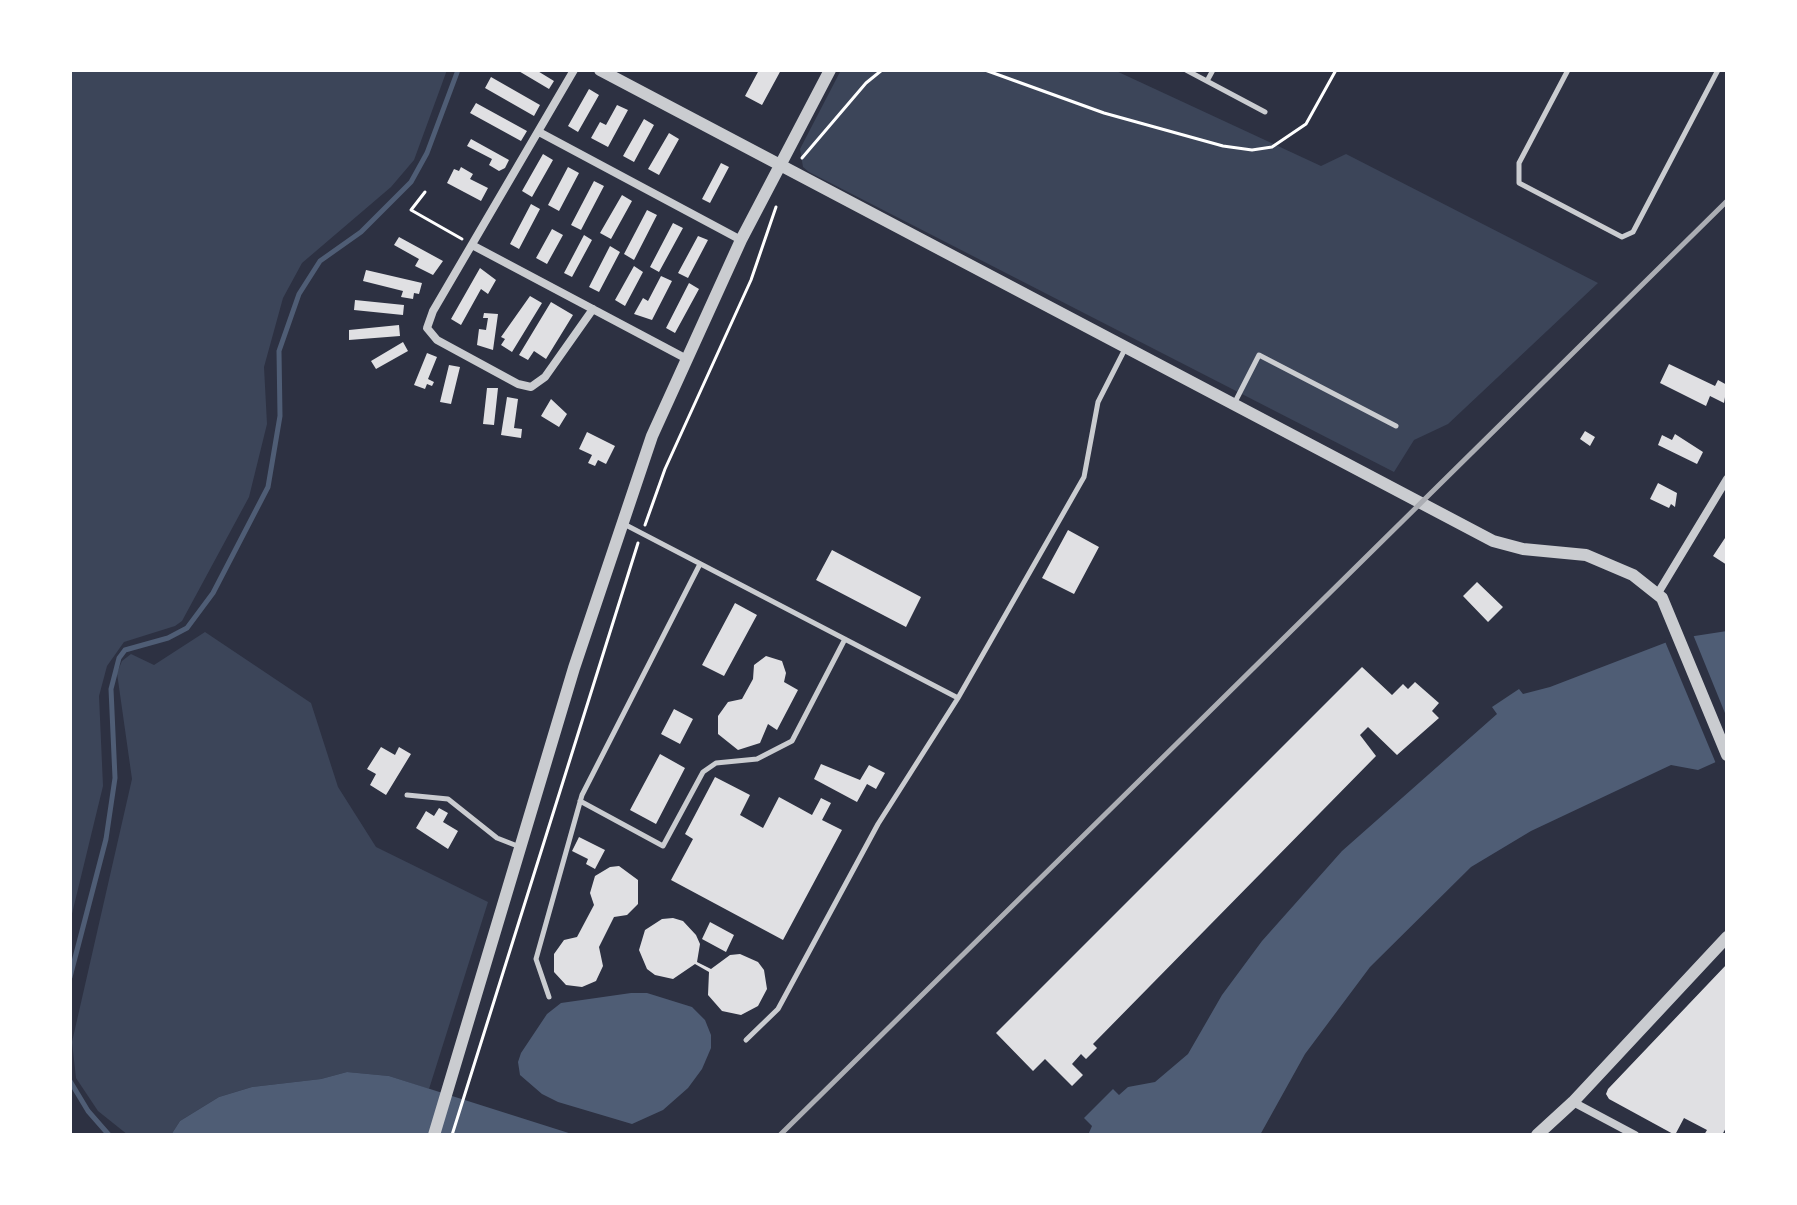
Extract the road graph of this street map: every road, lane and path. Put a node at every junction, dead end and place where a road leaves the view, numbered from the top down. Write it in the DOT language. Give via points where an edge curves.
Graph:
graph roads {
  1 [pos="574,70"];
  2 [pos="600,70"];
  3 [pos="830,70"];
  4 [pos="985,70"];
  5 [pos="1186,70"];
  6 [pos="1213,70"];
  7 [pos="1336,70"];
  8 [pos="1568,70"];
  9 [pos="1718,70"];
  10 [pos="1207,81"];
  11 [pos="1265,112"];
  12 [pos="539,132"];
  13 [pos="781,165"];
  14 [pos="425,192"];
  15 [pos="741,240"];
  16 [pos="472,245"];
  17 [pos="593,309"];
  18 [pos="1126,346"];
  19 [pos="685,358"];
  20 [pos="1234,403"];
  21 [pos="1396,426"];
  22 [pos="1727,479"];
  23 [pos="1724,490"];
  24 [pos="622,523"];
  25 [pos="700,564"];
  26 [pos="1658,593"];
  27 [pos="845,639"];
  28 [pos="958,698"];
  29 [pos="1727,755"];
  30 [pos="407,795"];
  31 [pos="580,801"];
  32 [pos="521,847"];
  33 [pos="1727,937"];
  34 [pos="549,997"];
  35 [pos="746,1040"];
  36 [pos="474,1063"];
  37 [pos="1573,1102"];
  38 [pos="434,1135"];
  39 [pos="452,1135"];
  40 [pos="1537,1135"];
  41 [pos="1634,1135"];
  1 -- 12 [label="street"];
  2 -- 13 [label="street"];
  3 -- 13 [label="street"];
  4 -- 7 [label="path" via="1104,113 1252,150 1272,147 1306,124"];
  5 -- 10 [label="lane"];
  6 -- 10 [label="lane"];
  8 -- 9 [label="lane" via="1519,163 1519,183 1622,237 1633,232"];
  10 -- 11 [label="lane"];
  12 -- 15 [label="street"];
  12 -- 16 [label="street"];
  13 -- 15 [label="street"];
  13 -- 18 [label="street"];
  14 -- 16 [label="path" via="411,210"];
  15 -- 19 [label="street"];
  16 -- 17 [label="street"];
  16 -- 17 [label="street" via="427,328 437,340 518,384 531,387 545,377"];
  17 -- 19 [label="street"];
  18 -- 20 [label="street"];
  18 -- 28 [label="lane" via="1098,402 1084,477"];
  19 -- 24 [label="street"];
  20 -- 21 [label="lane" via="1259,355"];
  20 -- 26 [label="street" via="1493,541 1607,561"];
  22 -- 23 [label="street"];
  23 -- 26 [label="street"];
  24 -- 25 [label="lane"];
  24 -- 32 [label="street"];
  25 -- 27 [label="lane"];
  25 -- 31 [label="lane" via="590,772"];
  26 -- 29 [label="street"];
  27 -- 28 [label="lane"];
  27 -- 31 [label="lane" via="792,741 757,759 716,763 703,772 663,846"];
  28 -- 35 [label="lane" via="878,824 778,1009"];
  30 -- 32 [label="lane" via="448,799 497,838"];
  31 -- 34 [label="lane" via="536,959"];
  32 -- 38 [label="street"];
  33 -- 37 [label="street"];
  36 -- 39 [label="path"];
  37 -- 40 [label="street"];
  37 -- 41 [label="street"];
}
